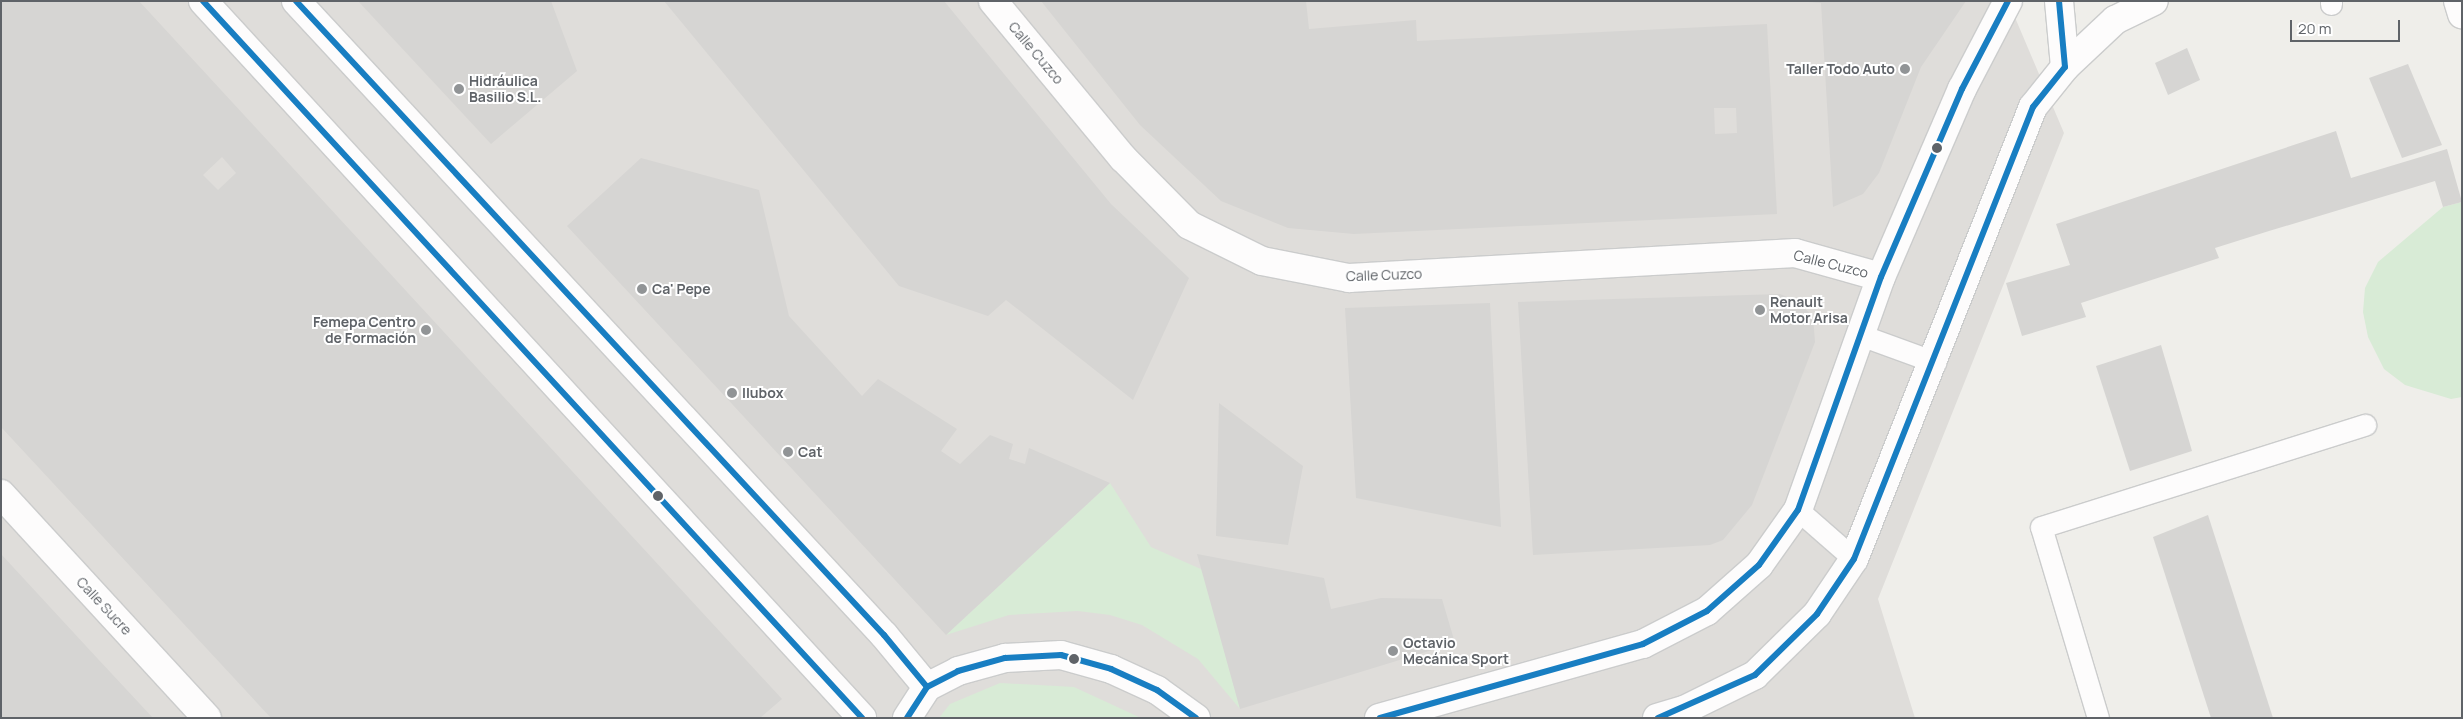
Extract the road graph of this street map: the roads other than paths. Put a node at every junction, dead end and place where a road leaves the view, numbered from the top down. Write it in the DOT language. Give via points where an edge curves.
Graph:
graph roads {
  1 [pos="203,1"];
  2 [pos="296,1"];
  3 [pos="993,1"];
  4 [pos="2008,1"];
  5 [pos="2059,1"];
  6 [pos="2154,1"];
  7 [pos="2065,67"];
  8 [pos="1881,277"];
  9 [pos="1863,336"];
  10 [pos="1935,362"];
  11 [pos="2365,425"];
  12 [pos="1,494"];
  13 [pos="1798,510"];
  14 [pos="1854,559"];
  15 [pos="927,687"];
  16 [pos="855,714"];
  17 [pos="207,718"];
  18 [pos="906,718"];
  19 [pos="1196,718"];
  20 [pos="1379,718"];
  21 [pos="1657,718"];
  22 [pos="2098,718"];
  1 -- 16 [label="street"];
  2 -- 15 [label="street" via="884,635"];
  3 -- 8 [label="street, Calle Cuzco" via="1122,158 1189,225 1262,261 1349,278 1795,253"];
  4 -- 8 [label="street" via="1962,89"];
  5 -- 7 [label="street"];
  6 -- 7 [label="street" via="2115,20"];
  7 -- 10 [label="street" via="2033,107"];
  8 -- 9 [label="street"];
  9 -- 10 [label="lane"];
  9 -- 13 [label="street"];
  10 -- 14 [label="street"];
  11 -- 22 [label="lane" via="2041,527"];
  12 -- 17 [label="street, Calle Sucre"];
  13 -- 14 [label="lane"];
  13 -- 20 [label="street" via="1759,565 1707,610 1644,644"];
  14 -- 21 [label="street" via="1817,614 1755,674 1684,710"];
  15 -- 18 [label="street"];
  15 -- 19 [label="street" via="958,671 1005,658 1061,655 1112,669 1157,690"];
}
